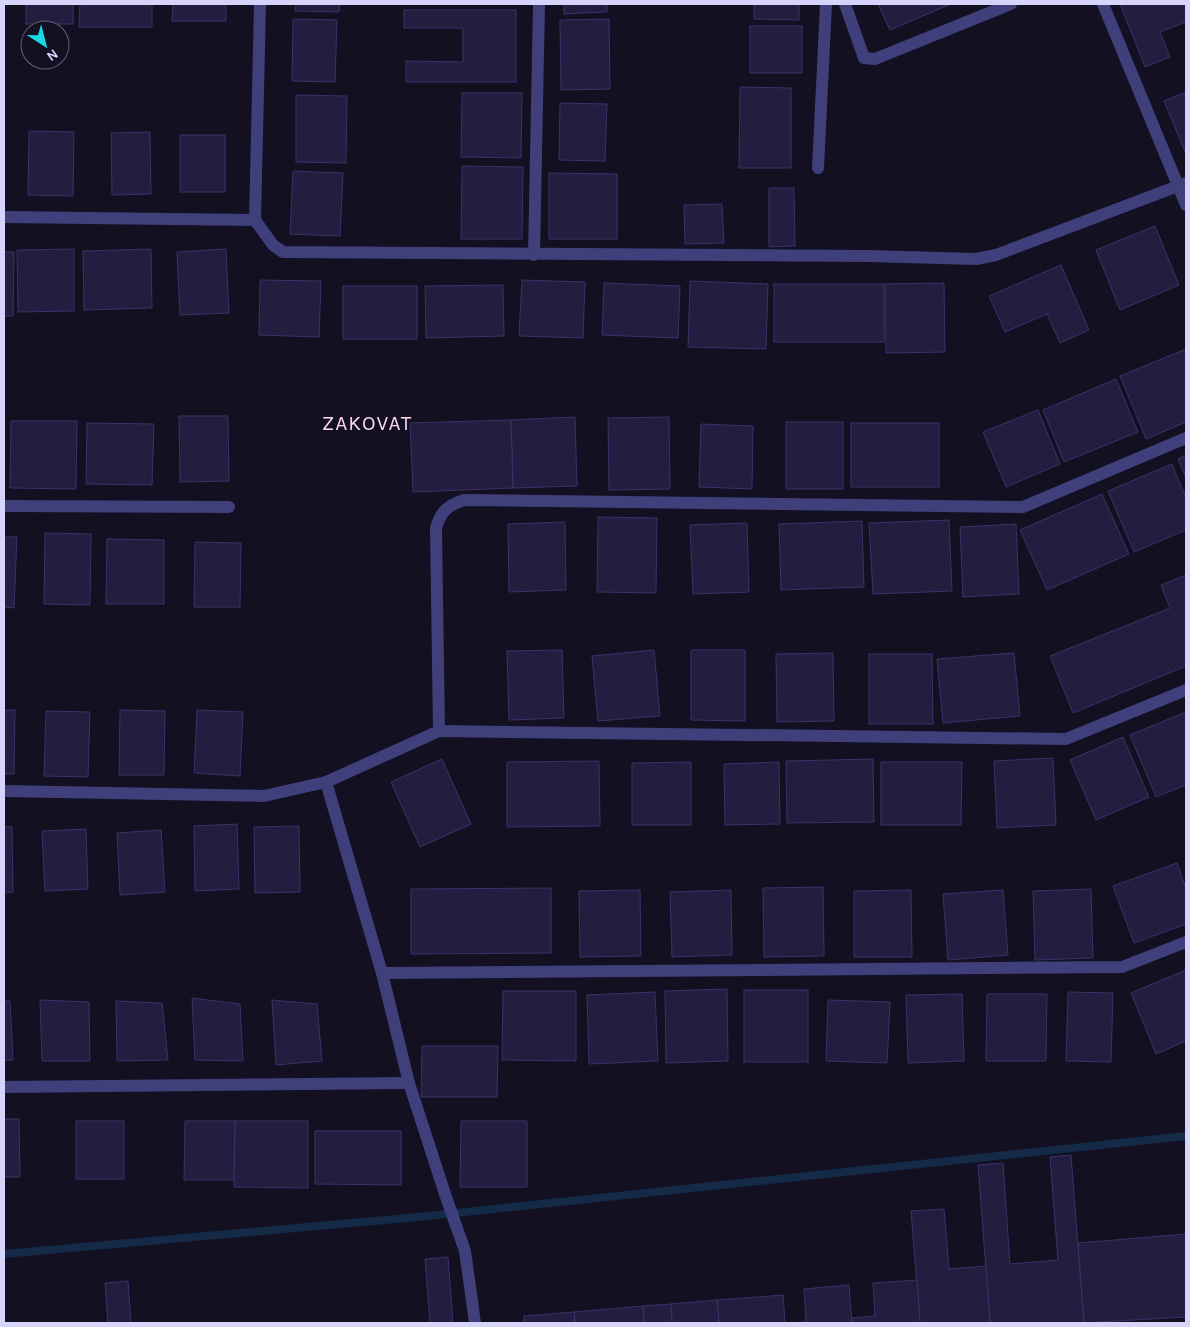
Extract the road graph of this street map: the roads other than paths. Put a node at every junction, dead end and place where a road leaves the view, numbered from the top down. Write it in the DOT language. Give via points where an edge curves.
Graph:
graph roads {
  1 [pos="260,4"];
  2 [pos="539,4"];
  3 [pos="826,4"];
  4 [pos="845,4"];
  5 [pos="1011,4"];
  6 [pos="1103,4"];
  7 [pos="818,168"];
  8 [pos="1182,184"];
  9 [pos="1186,205"];
  10 [pos="4,217"];
  11 [pos="255,220"];
  12 [pos="534,255"];
  13 [pos="1186,438"];
  14 [pos="4,506"];
  15 [pos="229,507"];
  16 [pos="1186,690"];
  17 [pos="439,731"];
  18 [pos="326,782"];
  19 [pos="4,791"];
  20 [pos="1186,942"];
  21 [pos="382,973"];
  22 [pos="409,1083"];
  23 [pos="4,1087"];
  24 [pos="475,1323"];
  1 -- 11 [label="street"];
  2 -- 12 [label="street"];
  3 -- 7 [label="street"];
  4 -- 5 [label="street" via="864,58 868,60"];
  6 -- 8 [label="street"];
  8 -- 9 [label="street"];
  8 -- 12 [label="street" via="996,255 976,259"];
  10 -- 11 [label="street"];
  11 -- 12 [label="street" via="273,245 283,252"];
  13 -- 17 [label="street" via="1023,507 464,500 450,505 440,514 436,528"];
  14 -- 15 [label="street"];
  16 -- 17 [label="street" via="1066,739"];
  17 -- 18 [label="street"];
  18 -- 19 [label="street" via="264,796"];
  18 -- 21 [label="street"];
  20 -- 21 [label="street" via="1122,967"];
  21 -- 22 [label="street"];
  22 -- 23 [label="street"];
  22 -- 24 [label="street" via="465,1251"];
}
